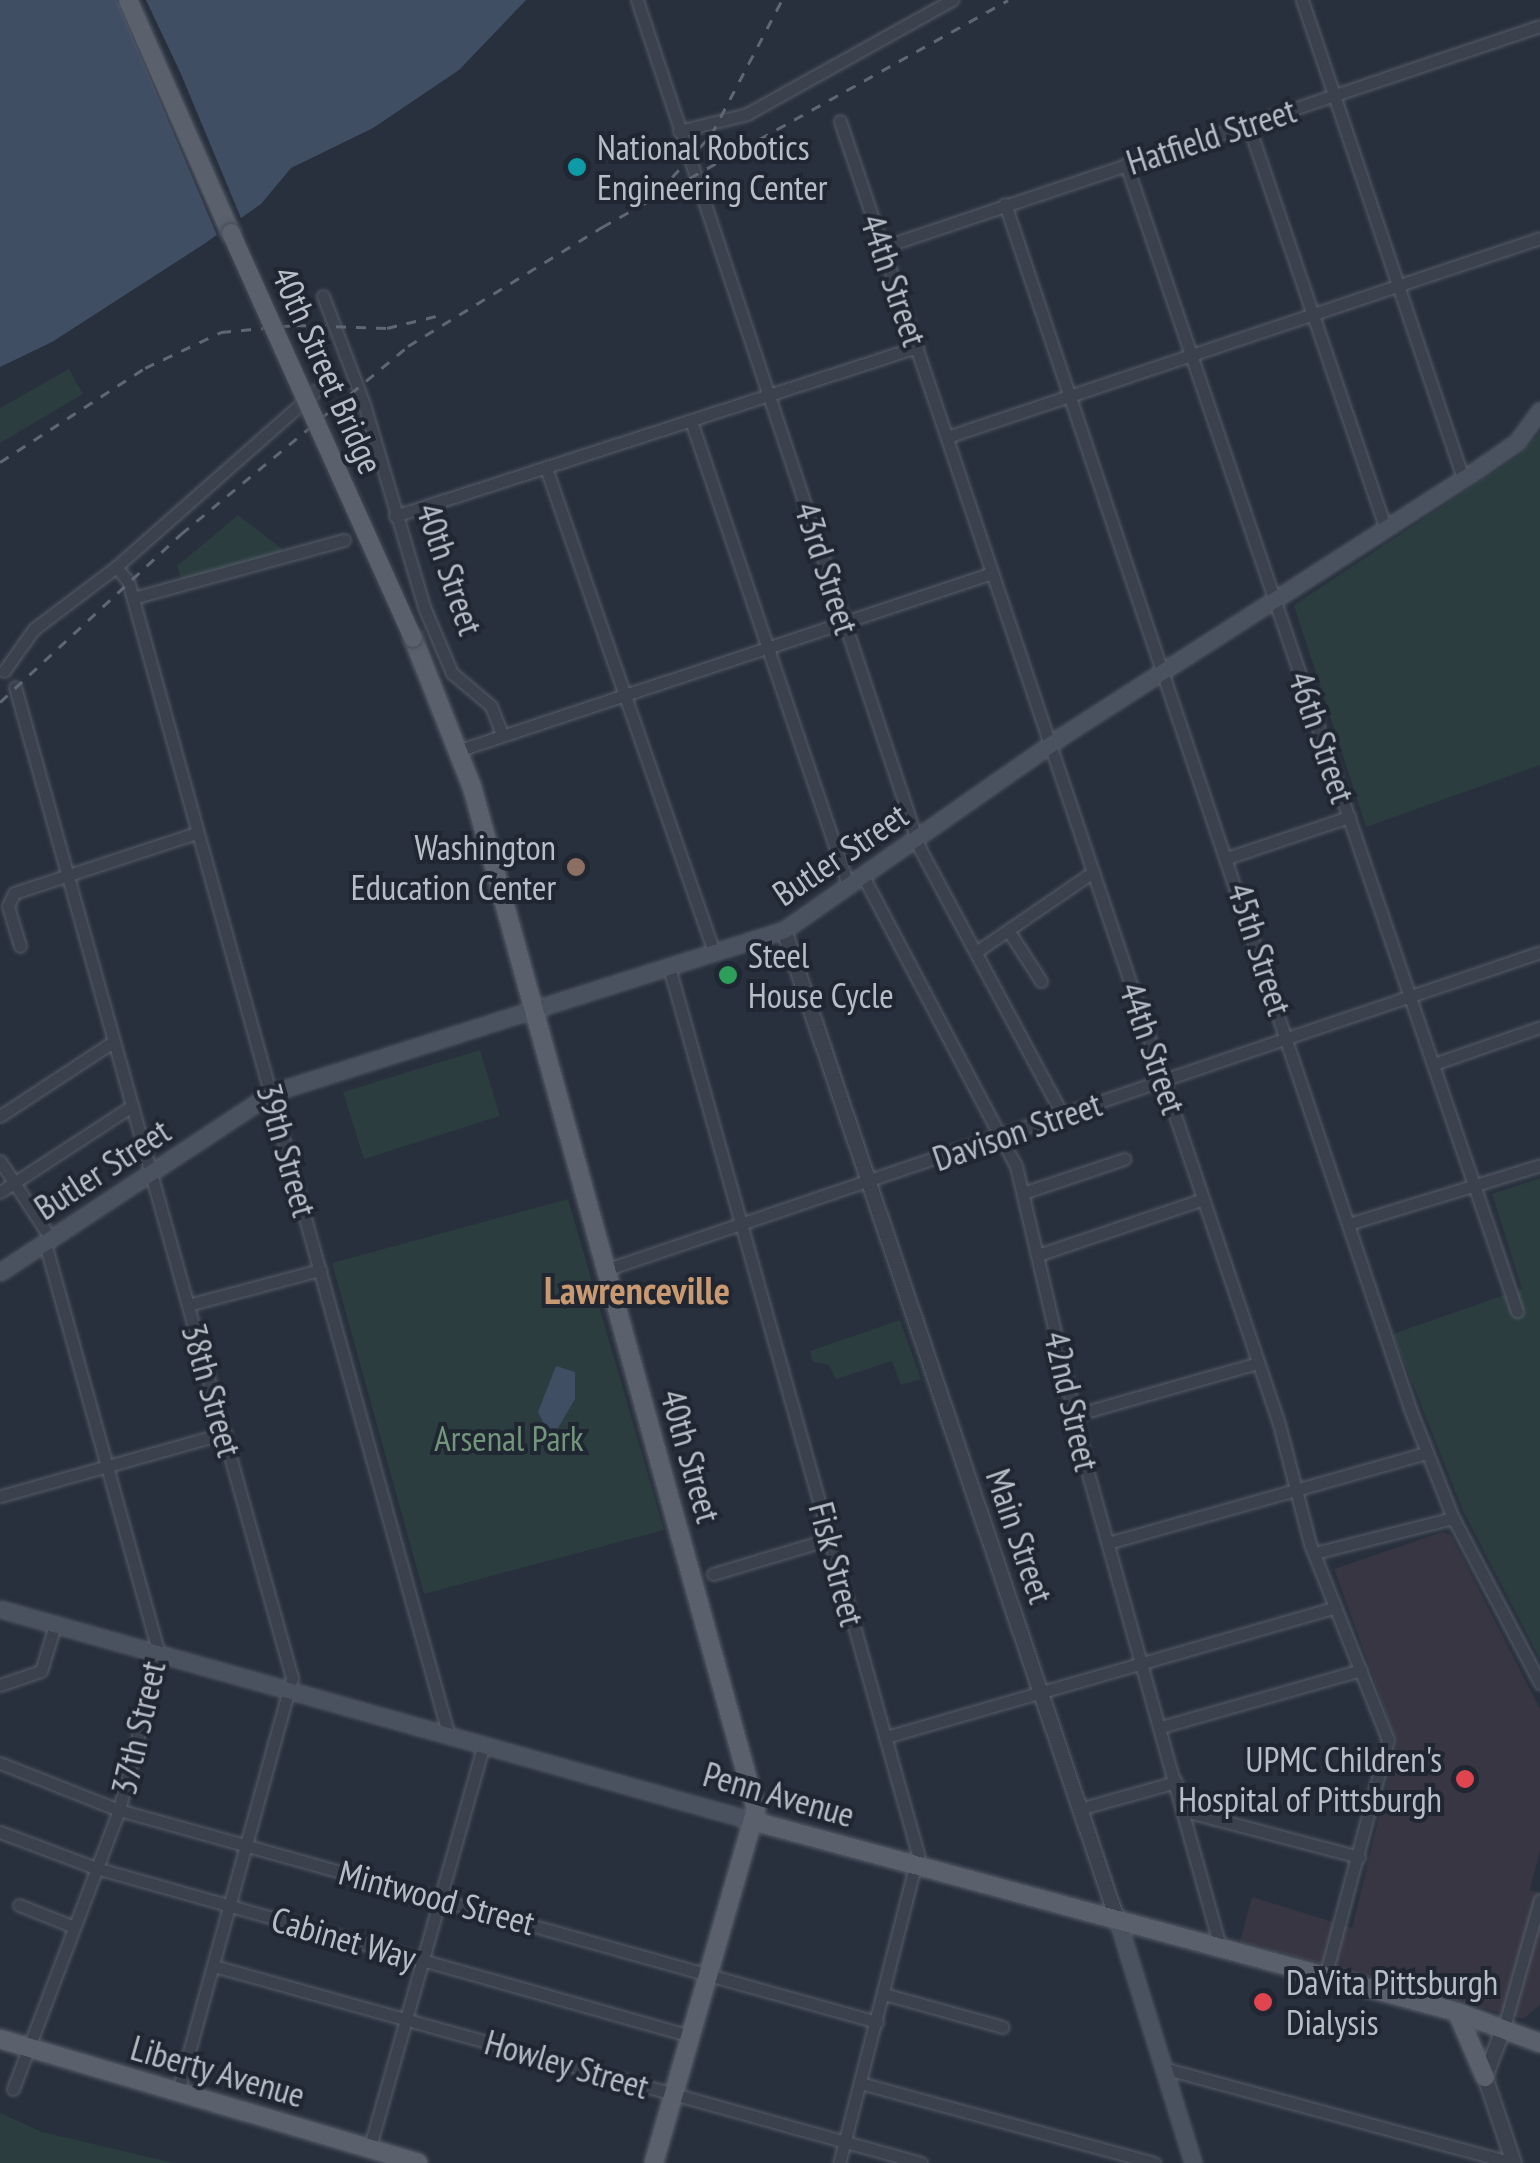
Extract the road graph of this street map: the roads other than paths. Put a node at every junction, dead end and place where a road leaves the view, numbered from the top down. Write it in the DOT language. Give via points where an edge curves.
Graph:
graph roads {
  1 [pos="128,0"];
  2 [pos="637,0"];
  3 [pos="952,0"];
  4 [pos="1302,0"];
  5 [pos="1540,26"];
  6 [pos="1334,95"];
  7 [pos="840,121"];
  8 [pos="1248,124"];
  9 [pos="679,131"];
  10 [pos="1126,164"];
  11 [pos="1005,204"];
  12 [pos="1540,238"];
  13 [pos="883,247"];
  14 [pos="1398,286"];
  15 [pos="323,296"];
  16 [pos="1312,314"];
  17 [pos="917,347"];
  18 [pos="1191,355"];
  19 [pos="317,390"];
  20 [pos="770,396"];
  21 [pos="1069,396"];
  22 [pos="1540,410"];
  23 [pos="690,421"];
  24 [pos="948,437"];
  25 [pos="546,468"];
  26 [pos="1463,478"];
  27 [pos="395,516"];
  28 [pos="1386,528"];
  29 [pos="344,540"];
  30 [pos="116,567"];
  31 [pos="992,573"];
  32 [pos="132,598"];
  33 [pos="1275,599"];
  34 [pos="845,623"];
  35 [pos="766,649"];
  36 [pos="4,671"];
  37 [pos="1165,672"];
  38 [pos="14,687"];
  39 [pos="625,696"];
  40 [pos="502,734"];
  41 [pos="1051,744"];
  42 [pos="463,759"];
  43 [pos="1349,818"];
  44 [pos="196,834"];
  45 [pos="917,838"];
  46 [pos="1230,857"];
  47 [pos="1093,872"];
  48 [pos="68,876"];
  49 [pos="862,876"];
  50 [pos="848,886"];
  51 [pos="784,930"];
  52 [pos="1008,930"];
  53 [pos="20,946"];
  54 [pos="714,952"];
  55 [pos="976,952"];
  56 [pos="1540,952"];
  57 [pos="669,967"];
  58 [pos="1041,981"];
  59 [pos="1411,1000"];
  60 [pos="533,1008"];
  61 [pos="1540,1027"];
  62 [pos="1290,1039"];
  63 [pos="114,1041"];
  64 [pos="1434,1064"];
  65 [pos="1164,1082"];
  66 [pos="271,1093"];
  67 [pos="132,1106"];
  68 [pos="0,1116"];
  69 [pos="1063,1116"];
  70 [pos="1001,1137"];
  71 [pos="1124,1159"];
  72 [pos="0,1161"];
  73 [pos="1540,1165"];
  74 [pos="151,1172"];
  75 [pos="14,1182"];
  76 [pos="869,1182"];
  77 [pos="1474,1186"];
  78 [pos="0,1192"];
  79 [pos="1022,1194"];
  80 [pos="1203,1199"];
  81 [pos="1352,1223"];
  82 [pos="742,1224"];
  83 [pos="48,1240"];
  84 [pos="1038,1255"];
  85 [pos="320,1270"];
  86 [pos="606,1270"];
  87 [pos="0,1272"];
  88 [pos="188,1306"];
  89 [pos="1518,1310"];
  90 [pos="1258,1362"];
  91 [pos="1075,1415"];
  92 [pos="225,1433"];
  93 [pos="1427,1453"];
  94 [pos="108,1466"];
  95 [pos="0,1486"];
  96 [pos="1296,1488"];
  97 [pos="0,1497"];
  98 [pos="1453,1518"];
  99 [pos="830,1539"];
  100 [pos="1108,1543"];
  101 [pos="1315,1553"];
  102 [pos="713,1574"];
  103 [pos="1336,1607"];
  104 [pos="0,1609"];
  105 [pos="56,1625"];
  106 [pos="159,1654"];
  107 [pos="1143,1663"];
  108 [pos="1360,1670"];
  109 [pos="1540,1684"];
  110 [pos="0,1685"];
  111 [pos="291,1690"];
  112 [pos="1040,1692"];
  113 [pos="1161,1727"];
  114 [pos="449,1736"];
  115 [pos="886,1737"];
  116 [pos="483,1746"];
  117 [pos="0,1763"];
  118 [pos="1176,1782"];
  119 [pos="1079,1809"];
  120 [pos="119,1810"];
  121 [pos="1185,1811"];
  122 [pos="753,1821"];
  123 [pos="0,1832"];
  124 [pos="248,1845"];
  125 [pos="1359,1858"];
  126 [pos="919,1866"];
  127 [pos="96,1868"];
  128 [pos="440,1899"];
  129 [pos="1540,1900"];
  130 [pos="19,1904"];
  131 [pos="230,1906"];
  132 [pos="1118,1922"];
  133 [pos="74,1927"];
  134 [pos="1221,1950"];
  135 [pos="423,1959"];
  136 [pos="214,1966"];
  137 [pos="709,1974"];
  138 [pos="1326,1978"];
  139 [pos="884,1994"];
  140 [pos="1457,2012"];
  141 [pos="406,2019"];
  142 [pos="877,2022"];
  143 [pos="1003,2027"];
  144 [pos="1504,2027"];
  145 [pos="691,2036"];
  146 [pos="0,2040"];
  147 [pos="1540,2044"];
  148 [pos="26,2049"];
  149 [pos="1163,2068"];
  150 [pos="1485,2077"];
  151 [pos="860,2082"];
  152 [pos="13,2089"];
  153 [pos="178,2094"];
  154 [pos="674,2094"];
  155 [pos="844,2142"];
  156 [pos="369,2150"];
  157 [pos="418,2163"];
  158 [pos="654,2163"];
  159 [pos="839,2163"];
  160 [pos="921,2163"];
  161 [pos="1154,2163"];
  162 [pos="1194,2163"];
  163 [pos="1514,2163"];
  1 -- 42 [label="main road, 40th Street Bridge, bridge"];
  2 -- 9 [label="street, 43rd Street"];
  3 -- 9 [label="street" via="747,114"];
  4 -- 6 [label="street"];
  5 -- 6 [label="street, Hatfield Street"];
  6 -- 8 [label="street, Hatfield Street"];
  6 -- 14 [label="street"];
  7 -- 13 [label="street, 44th Street"];
  8 -- 10 [label="street, Hatfield Street"];
  8 -- 16 [label="street"];
  9 -- 20 [label="street, 43rd Street"];
  10 -- 11 [label="street, Hatfield Street"];
  10 -- 18 [label="street, 46th Street"];
  11 -- 13 [label="street, Hatfield Street"];
  11 -- 21 [label="street, 45th Street"];
  12 -- 14 [label="street"];
  13 -- 17 [label="street, 44th Street"];
  14 -- 16 [label="street"];
  14 -- 26 [label="street"];
  15 -- 27 [label="street, 40th Street" via="364,404"];
  16 -- 18 [label="street"];
  16 -- 28 [label="street"];
  17 -- 20 [label="street"];
  17 -- 24 [label="street, 44th Street"];
  18 -- 21 [label="street"];
  18 -- 33 [label="street, 46th Street"];
  19 -- 30 [label="street"];
  20 -- 23 [label="street"];
  20 -- 34 [label="street, 43rd Street"];
  21 -- 24 [label="street"];
  21 -- 37 [label="street, 45th Street"];
  22 -- 26 [label="main road, Butler Street" via="1517,442"];
  23 -- 25 [label="street"];
  23 -- 35 [label="street"];
  24 -- 31 [label="street, 44th Street"];
  25 -- 27 [label="street"];
  25 -- 39 [label="street"];
  26 -- 28 [label="main road, Butler Street"];
  27 -- 40 [label="street, 40th Street" via="452,672 491,706"];
  28 -- 33 [label="main road, Butler Street"];
  29 -- 32 [label="street"];
  30 -- 32 [label="street, 39th Street"];
  30 -- 36 [label="street" via="34,628"];
  31 -- 34 [label="street"];
  31 -- 41 [label="street, 44th Street"];
  32 -- 44 [label="street, 39th Street"];
  33 -- 37 [label="main road, Butler Street"];
  33 -- 43 [label="street, 46th Street"];
  34 -- 35 [label="street"];
  34 -- 45 [label="street, 43rd Street"];
  35 -- 39 [label="street"];
  35 -- 50 [label="street"];
  37 -- 41 [label="main road, Butler Street"];
  37 -- 46 [label="street, 45th Street"];
  38 -- 48 [label="street, 38th Street"];
  39 -- 40 [label="street"];
  39 -- 54 [label="street"];
  40 -- 42 [label="street"];
  41 -- 45 [label="main road, Butler Street"];
  41 -- 47 [label="street, 44th Street"];
  42 -- 60 [label="main road, 40th Street"];
  43 -- 46 [label="street"];
  43 -- 59 [label="street, 46th Street"];
  44 -- 48 [label="street"];
  44 -- 66 [label="street, 39th Street"];
  45 -- 49 [label="main road, Butler Street"];
  45 -- 55 [label="street, 43rd Street"];
  46 -- 62 [label="street, 45th Street"];
  47 -- 52 [label="street"];
  47 -- 65 [label="street, 44th Street"];
  48 -- 53 [label="street" via="8,898"];
  48 -- 63 [label="street, 38th Street"];
  49 -- 50 [label="main road, Butler Street"];
  49 -- 70 [label="street, 42nd Street"];
  50 -- 51 [label="main road, Butler Street"];
  51 -- 54 [label="main road, Butler Street"];
  51 -- 76 [label="street, Main Street"];
  52 -- 55 [label="street"];
  52 -- 58 [label="street"];
  54 -- 57 [label="main road, Butler Street"];
  55 -- 69 [label="street, 43rd Street"];
  56 -- 59 [label="street, Davison Street"];
  57 -- 60 [label="main road, Butler Street"];
  57 -- 82 [label="street, Fisk Street"];
  59 -- 62 [label="street, Davison Street"];
  59 -- 64 [label="street, 46th Street"];
  60 -- 66 [label="main road, Butler Street"];
  60 -- 86 [label="main road, 40th Street"];
  61 -- 64 [label="street"];
  62 -- 65 [label="street, Davison Street"];
  62 -- 81 [label="street, 45th Street"];
  63 -- 67 [label="street, 38th Street"];
  63 -- 68 [label="street"];
  64 -- 77 [label="street, 46th Street"];
  65 -- 69 [label="street, Davison Street"];
  65 -- 80 [label="street, 44th Street"];
  66 -- 74 [label="main road, Butler Street"];
  66 -- 85 [label="street, 39th Street"];
  67 -- 74 [label="street, 38th Street"];
  67 -- 75 [label="street"];
  69 -- 70 [label="street, Davison Street"];
  70 -- 76 [label="street, Davison Street"];
  70 -- 79 [label="street, 42nd Street"];
  71 -- 79 [label="street"];
  72 -- 75 [label="street, 37th Street"];
  73 -- 77 [label="street"];
  74 -- 83 [label="main road, Butler Street"];
  74 -- 88 [label="street, 38th Street"];
  75 -- 78 [label="street"];
  75 -- 83 [label="street, 37th Street"];
  76 -- 82 [label="street, Davison Street"];
  76 -- 112 [label="street, Main Street"];
  77 -- 81 [label="street"];
  77 -- 89 [label="street, 46th Street"];
  79 -- 84 [label="street, 42nd Street"];
  80 -- 84 [label="street"];
  80 -- 90 [label="street, 44th Street"];
  81 -- 93 [label="street, 45th Street"];
  82 -- 86 [label="street, Davison Street"];
  82 -- 99 [label="street, Fisk Street"];
  83 -- 87 [label="main road, Butler Street"];
  83 -- 94 [label="street, 37th Street"];
  84 -- 91 [label="street, 42nd Street"];
  85 -- 88 [label="street"];
  85 -- 114 [label="street, 39th Street"];
  86 -- 122 [label="main road, 40th Street" via="745,1766"];
  88 -- 92 [label="street, 38th Street"];
  90 -- 91 [label="street"];
  90 -- 96 [label="street, 44th Street"];
  91 -- 100 [label="street, 42nd Street"];
  92 -- 94 [label="street"];
  92 -- 111 [label="street, 38th Street"];
  93 -- 96 [label="street"];
  93 -- 98 [label="street, 45th Street"];
  94 -- 97 [label="street"];
  94 -- 106 [label="street, 37th Street"];
  95 -- 97 [label="street"];
  96 -- 100 [label="street"];
  96 -- 101 [label="street, 44th Street"];
  98 -- 101 [label="street"];
  98 -- 109 [label="street, 45th Street"];
  99 -- 102 [label="street"];
  99 -- 115 [label="street, Fisk Street"];
  100 -- 107 [label="street, 42nd Street"];
  101 -- 103 [label="street, 44th Street"];
  103 -- 107 [label="street"];
  103 -- 108 [label="street, 44th Street"];
  104 -- 105 [label="main road, Penn Avenue"];
  105 -- 106 [label="main road, Penn Avenue"];
  105 -- 110 [label="street" via="41,1671"];
  106 -- 111 [label="main road, Penn Avenue"];
  106 -- 120 [label="street, 37th Street"];
  107 -- 112 [label="street"];
  107 -- 113 [label="street, 42nd Street"];
  108 -- 113 [label="street"];
  108 -- 125 [label="street, 44th Street" via="1388,1748"];
  111 -- 114 [label="main road, Penn Avenue"];
  111 -- 124 [label="street, 38th Street"];
  112 -- 115 [label="street"];
  112 -- 119 [label="street, Main Street"];
  113 -- 118 [label="street, 42nd Street"];
  114 -- 116 [label="main road, Penn Avenue"];
  115 -- 126 [label="street, Fisk Street"];
  116 -- 122 [label="main road, Penn Avenue"];
  116 -- 128 [label="street"];
  117 -- 120 [label="street, Mintwood Street"];
  118 -- 119 [label="street"];
  118 -- 121 [label="street, 42nd Street"];
  119 -- 132 [label="street, Main Street"];
  120 -- 124 [label="street, Mintwood Street"];
  120 -- 127 [label="street, 37th Street"];
  121 -- 125 [label="street"];
  121 -- 134 [label="street, 42nd Street"];
  122 -- 126 [label="main road, Penn Avenue"];
  122 -- 137 [label="main road, 40th Street"];
  123 -- 127 [label="street, Cabinet Way"];
  124 -- 128 [label="street, Mintwood Street"];
  124 -- 131 [label="street, 38th Street"];
  125 -- 138 [label="street, 44th Street"];
  126 -- 132 [label="main road, Penn Avenue"];
  126 -- 139 [label="street, Fisk Street"];
  127 -- 131 [label="street, Cabinet Way"];
  127 -- 133 [label="street, 37th Street"];
  128 -- 135 [label="street"];
  128 -- 137 [label="street, Mintwood Street"];
  129 -- 144 [label="street"];
  130 -- 133 [label="street"];
  131 -- 135 [label="street, Cabinet Way"];
  131 -- 136 [label="street, 38th Street"];
  132 -- 134 [label="main road, Penn Avenue"];
  132 -- 149 [label="main road, Main Street"];
  133 -- 148 [label="street, 37th Street"];
  134 -- 138 [label="main road, Penn Avenue"];
  135 -- 141 [label="street"];
  135 -- 145 [label="street, Cabinet Way"];
  136 -- 141 [label="street, Howley Street"];
  136 -- 153 [label="street, 38th Street"];
  137 -- 142 [label="street, Mintwood Street"];
  137 -- 145 [label="main road, 40th Street"];
  138 -- 140 [label="main road, Penn Avenue"];
  139 -- 142 [label="street, Fisk Street"];
  139 -- 143 [label="street"];
  140 -- 144 [label="main road, Penn Avenue"];
  140 -- 150 [label="main road"];
  141 -- 154 [label="street, Howley Street"];
  141 -- 156 [label="street"];
  142 -- 151 [label="street, Fisk Street"];
  144 -- 147 [label="main road, Penn Avenue"];
  144 -- 150 [label="street"];
  145 -- 154 [label="main road, 40th Street"];
  146 -- 148 [label="main road, Liberty Avenue"];
  148 -- 152 [label="street, 37th Street"];
  148 -- 153 [label="main road, Liberty Avenue"];
  149 -- 162 [label="main road, Main Street"];
  149 -- 163 [label="street"];
  150 -- 163 [label="street"];
  151 -- 155 [label="street, Fisk Street"];
  151 -- 161 [label="street"];
  153 -- 156 [label="main road, Liberty Avenue"];
  154 -- 155 [label="street, Howley Street"];
  154 -- 158 [label="main road, 40th Street"];
  155 -- 159 [label="street, Fisk Street"];
  155 -- 160 [label="street, Howley Street"];
  156 -- 157 [label="main road, Liberty Avenue"];
}
